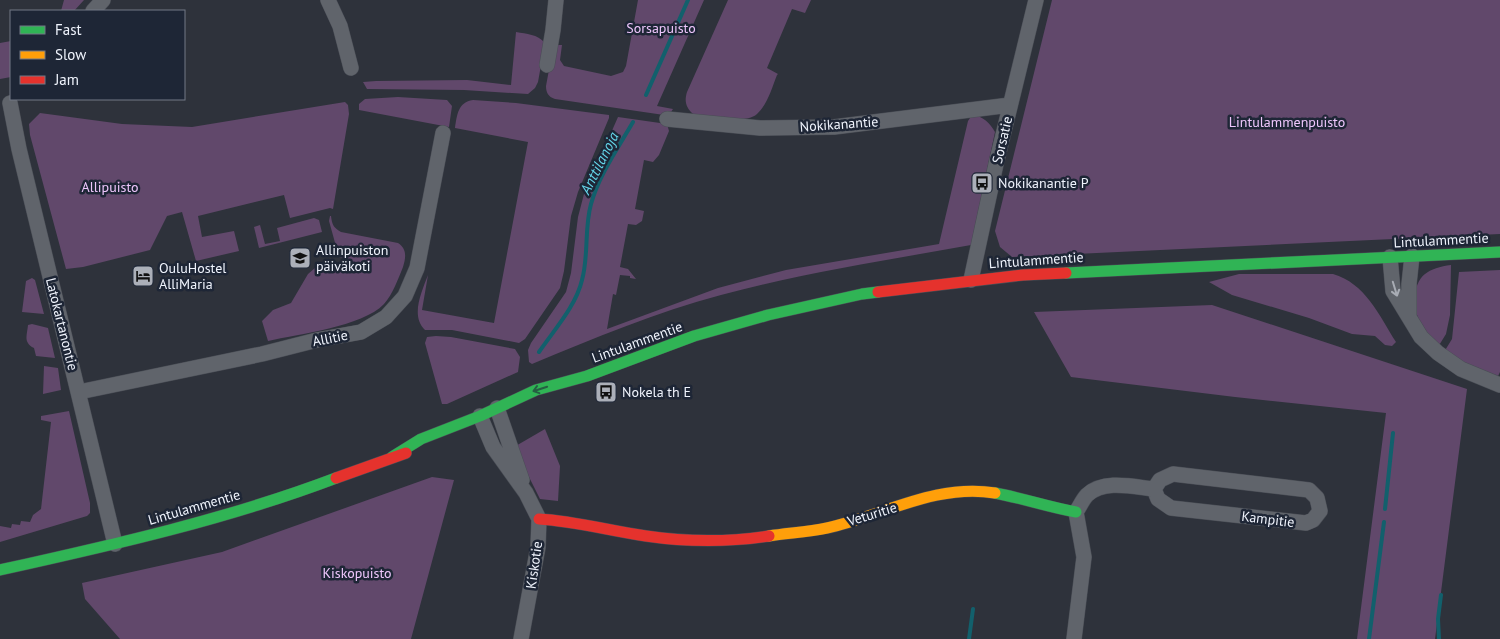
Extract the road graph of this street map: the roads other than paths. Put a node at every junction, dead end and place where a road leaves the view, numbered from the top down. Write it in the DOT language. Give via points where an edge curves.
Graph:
graph roads {
  1 [pos="103,0"];
  2 [pos="328,0"];
  3 [pos="556,0"];
  4 [pos="1036,0"];
  5 [pos="94,10"];
  6 [pos="547,65"];
  7 [pos="351,68"];
  8 [pos="8,100"];
  9 [pos="1010,105"];
  10 [pos="667,119"];
  11 [pos="442,133"];
  12 [pos="1500,252"];
  13 [pos="1412,256"];
  14 [pos="1390,257"];
  15 [pos="971,280"];
  16 [pos="1410,318"];
  17 [pos="587,376"];
  18 [pos="1500,385"];
  19 [pos="79,392"];
  20 [pos="549,398"];
  21 [pos="502,414"];
  22 [pos="480,424"];
  23 [pos="443,443"];
  24 [pos="392,457"];
  25 [pos="1154,489"];
  26 [pos="526,493"];
  27 [pos="1076,512"];
  28 [pos="539,519"];
  29 [pos="115,544"];
  30 [pos="0,570"];
  31 [pos="521,639"];
  32 [pos="1074,639"];
  1 -- 5 [label="street"];
  2 -- 7 [label="street" via="340,26"];
  3 -- 6 [label="street"];
  4 -- 9 [label="street, Sorsatie"];
  8 -- 19 [label="street, Latokartanontie"];
  9 -- 10 [label="street, Nokikanantie" via="834,127 760,128"];
  9 -- 15 [label="street, Sorsatie"];
  11 -- 19 [label="street, Allitie" via="417,268 405,296 386,317 361,332"];
  12 -- 13 [label="street, Lintulammentie"];
  13 -- 14 [label="street, Lintulammentie"];
  13 -- 16 [label="street"];
  14 -- 15 [label="street, Lintulammentie" via="1051,273"];
  14 -- 16 [label="street, one-way" via="1393,291"];
  15 -- 17 [label="street, Lintulammentie" via="862,294 768,315 694,336"];
  16 -- 18 [label="street" via="1421,337 1438,353 1461,369"];
  17 -- 20 [label="street, Lintulammentie"];
  17 -- 21 [label="street, Lintulammentie, one-way" via="536,390"];
  19 -- 29 [label="street, Latokartanontie"];
  21 -- 22 [label="street, Lintulammentie"];
  21 -- 26 [label="street, Kiskotie"];
  22 -- 24 [label="street, Lintulammentie" via="421,439"];
  22 -- 26 [label="street, Kiskotie"];
  23 -- 24 [label="street, Lintulammentie"];
  24 -- 29 [label="street, Lintulammentie" via="272,500"];
  25 -- 25 [label="street, Kampitie" via="1160,480 1173,474 1309,490 1317,498 1320,511 1306,523 1171,508 1158,499"];
  25 -- 27 [label="street" via="1120,485 1100,487 1087,495"];
  26 -- 28 [label="street, Kiskotie"];
  27 -- 28 [label="street, Veturitie" via="991,492 955,492 935,495 827,528 742,540 647,536"];
  27 -- 32 [label="street" via="1084,557"];
  28 -- 31 [label="street, Kiskotie" via="538,547"];
  29 -- 30 [label="street, Lintulammentie"];
}
